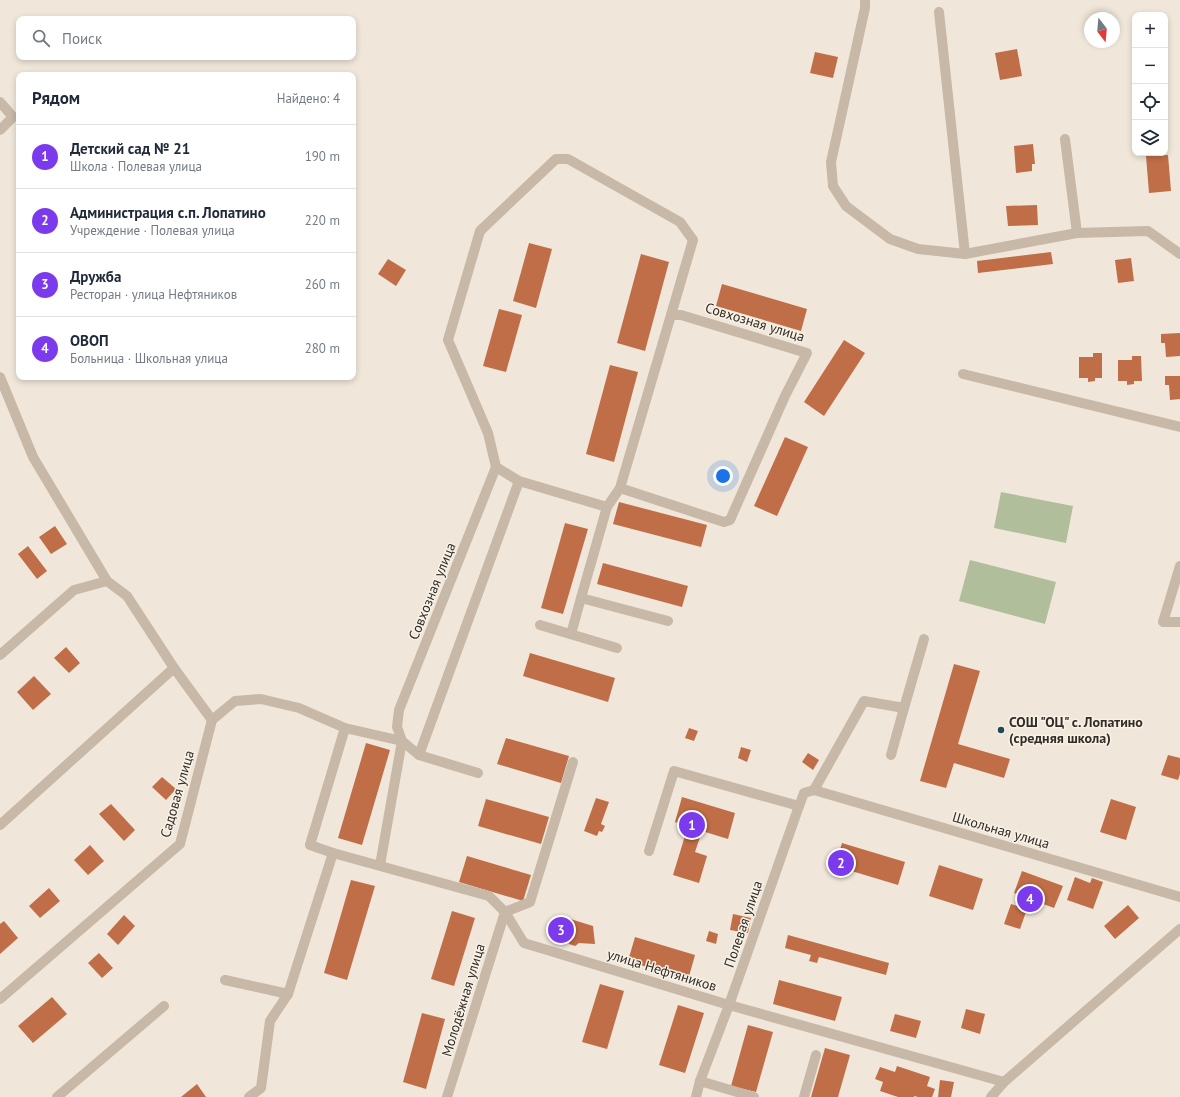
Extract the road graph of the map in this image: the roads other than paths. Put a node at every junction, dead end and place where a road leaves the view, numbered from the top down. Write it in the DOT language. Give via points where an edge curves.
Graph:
graph roads {
  1 [pos="865,0"];
  2 [pos="939,12"];
  3 [pos="0,102"];
  4 [pos="0,130"];
  5 [pos="1065,139"];
  6 [pos="1077,233"];
  7 [pos="965,254"];
  8 [pos="1180,254"];
  9 [pos="671,315"];
  10 [pos="963,374"];
  11 [pos="0,377"];
  12 [pos="1180,427"];
  13 [pos="496,467"];
  14 [pos="519,481"];
  15 [pos="620,488"];
  16 [pos="607,507"];
  17 [pos="1180,566"];
  18 [pos="107,581"];
  19 [pos="581,598"];
  20 [pos="668,621"];
  21 [pos="1180,622"];
  22 [pos="540,625"];
  23 [pos="571,634"];
  24 [pos="924,639"];
  25 [pos="617,648"];
  26 [pos="0,655"];
  27 [pos="174,668"];
  28 [pos="904,708"];
  29 [pos="212,720"];
  30 [pos="345,728"];
  31 [pos="402,741"];
  32 [pos="419,755"];
  33 [pos="891,755"];
  34 [pos="573,762"];
  35 [pos="478,773"];
  36 [pos="814,790"];
  37 [pos="799,806"];
  38 [pos="0,825"];
  39 [pos="649,851"];
  40 [pos="333,853"];
  41 [pos="380,866"];
  42 [pos="1180,897"];
  43 [pos="505,912"];
  44 [pos="1180,929"];
  45 [pos="225,980"];
  46 [pos="288,994"];
  47 [pos="0,999"];
  48 [pos="729,1005"];
  49 [pos="164,1006"];
  50 [pos="816,1055"];
  51 [pos="700,1081"];
  52 [pos="1004,1082"];
  53 [pos="57,1097"];
  54 [pos="249,1097"];
  55 [pos="447,1097"];
  56 [pos="696,1097"];
  57 [pos="754,1097"];
  58 [pos="804,1097"];
  59 [pos="991,1097"];
  1 -- 7 [label="street" via="832,162 834,186 846,206 890,239 918,249"];
  2 -- 7 [label="street"];
  3 -- 4 [label="street" via="13,117"];
  5 -- 6 [label="street"];
  6 -- 7 [label="street"];
  6 -- 8 [label="street" via="1148,231"];
  9 -- 13 [label="street" via="693,240 680,222 568,159 556,160 480,231 448,340 488,433"];
  9 -- 15 [label="street"];
  9 -- 15 [label="street, Совхозная улица" via="681,315 807,353 730,520 724,522"];
  10 -- 12 [label="street"];
  11 -- 18 [label="street" via="33,457"];
  13 -- 14 [label="street"];
  13 -- 31 [label="street, Совхозная улица" via="399,710 397,727"];
  14 -- 16 [label="street"];
  14 -- 32 [label="street"];
  15 -- 16 [label="street"];
  16 -- 19 [label="street"];
  17 -- 21 [label="street" via="1163,622"];
  18 -- 26 [label="street" via="74,590"];
  18 -- 27 [label="street" via="127,596"];
  19 -- 20 [label="street"];
  19 -- 23 [label="street"];
  22 -- 23 [label="street"];
  23 -- 25 [label="street"];
  24 -- 28 [label="street"];
  27 -- 29 [label="street"];
  27 -- 38 [label="street"];
  28 -- 33 [label="street"];
  28 -- 36 [label="street" via="864,701"];
  29 -- 30 [label="street" via="235,701 261,699 299,708"];
  29 -- 47 [label="street, Садовая улица" via="180,844"];
  30 -- 31 [label="street"];
  30 -- 40 [label="street, улица Нефтяников" via="310,845"];
  31 -- 32 [label="street"];
  31 -- 41 [label="street, Совхозная улица"];
  32 -- 35 [label="street"];
  34 -- 43 [label="street" via="530,902"];
  36 -- 37 [label="street, Полевая улица" via="804,793"];
  36 -- 42 [label="street, Школьная улица"];
  37 -- 39 [label="street" via="674,770"];
  37 -- 48 [label="street, Полевая улица"];
  40 -- 41 [label="street, улица Нефтяников"];
  40 -- 46 [label="street"];
  41 -- 43 [label="street, улица Нефтяников" via="489,896"];
  43 -- 48 [label="street, улица Нефтяников" via="524,943"];
  43 -- 55 [label="street, Молодёжная улица"];
  44 -- 52 [label="street"];
  45 -- 46 [label="street"];
  46 -- 54 [label="street" via="270,1021 261,1088"];
  48 -- 51 [label="street, Полевая улица"];
  48 -- 52 [label="street, улица Нефтяников"];
  49 -- 53 [label="street"];
  50 -- 58 [label="street"];
  51 -- 56 [label="street, Полевая улица"];
  51 -- 57 [label="street"];
  52 -- 59 [label="street"];
}
